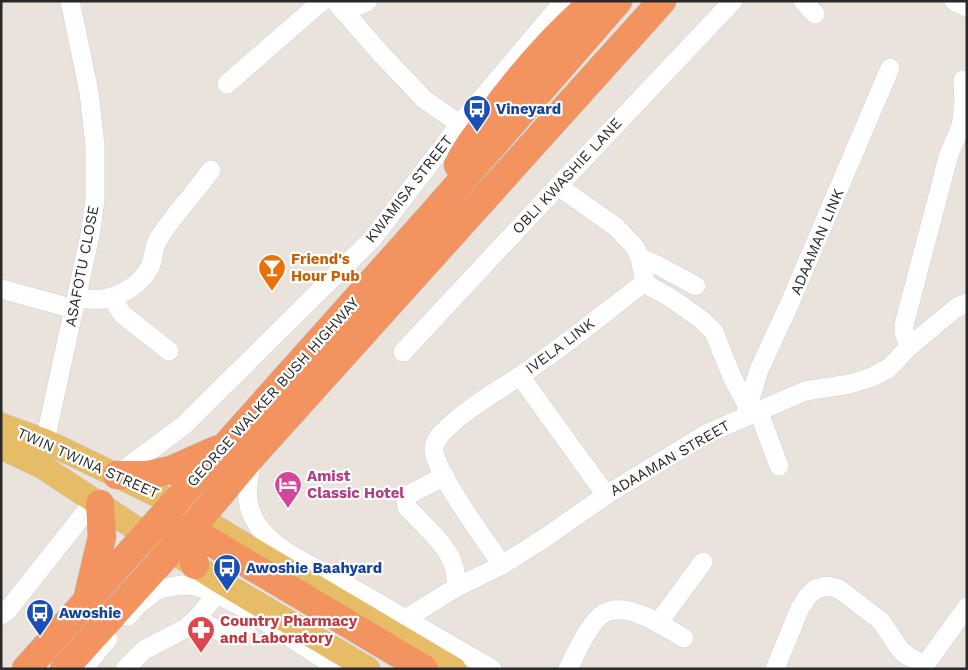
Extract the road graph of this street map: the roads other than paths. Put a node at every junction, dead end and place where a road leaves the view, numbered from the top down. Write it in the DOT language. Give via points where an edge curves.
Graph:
graph roads {
  1 [pos="70,1"];
  2 [pos="322,1"];
  3 [pos="368,1"];
  4 [pos="564,1"];
  5 [pos="594,1"];
  6 [pos="618,1"];
  7 [pos="662,1"];
  8 [pos="733,1"];
  9 [pos="954,1"];
  10 [pos="967,6"];
  11 [pos="339,7"];
  12 [pos="890,68"];
  13 [pos="963,80"];
  14 [pos="227,84"];
  15 [pos="460,124"];
  16 [pos="211,170"];
  17 [pos="558,186"];
  18 [pos="438,208"];
  19 [pos="640,258"];
  20 [pos="646,282"];
  21 [pos="696,286"];
  22 [pos="1,289"];
  23 [pos="112,298"];
  24 [pos="967,303"];
  25 [pos="75,304"];
  26 [pos="909,347"];
  27 [pos="169,351"];
  28 [pos="403,352"];
  29 [pos="520,376"];
  30 [pos="750,411"];
  31 [pos="1,425"];
  32 [pos="45,441"];
  33 [pos="226,445"];
  34 [pos="1,447"];
  35 [pos="253,455"];
  36 [pos="779,466"];
  37 [pos="117,475"];
  38 [pos="444,476"];
  39 [pos="606,495"];
  40 [pos="97,502"];
  41 [pos="174,503"];
  42 [pos="200,530"];
  43 [pos="146,535"];
  44 [pos="170,551"];
  45 [pos="703,562"];
  46 [pos="195,565"];
  47 [pos="502,565"];
  48 [pos="457,588"];
  49 [pos="217,594"];
  50 [pos="87,601"];
  51 [pos="967,607"];
  52 [pos="1,615"];
  53 [pos="257,616"];
  54 [pos="197,618"];
  55 [pos="405,619"];
  56 [pos="658,623"];
  57 [pos="684,638"];
  58 [pos="330,662"];
  59 [pos="923,667"];
  60 [pos="26,669"];
  61 [pos="64,669"];
  62 [pos="83,669"];
  63 [pos="125,669"];
  64 [pos="368,669"];
  65 [pos="424,669"];
  66 [pos="454,669"];
  67 [pos="492,669"];
  68 [pos="568,669"];
  69 [pos="775,669"];
  1 -- 25 [label="street, ASAFOTU CLOSE" via="89,92 95,145 90,235"];
  2 -- 14 [label="street"];
  3 -- 11 [label="street"];
  4 -- 15 [label="street"];
  5 -- 18 [label="highway" via="534,60 500,102 463,154"];
  6 -- 18 [label="highway, GEORGE WALKER BUSH HIGHWAY"];
  7 -- 35 [label="highway, GEORGE WALKER BUSH HIGHWAY"];
  8 -- 17 [label="street, OBLI KWASHIE LANE"];
  9 -- 10 [label="street"];
  11 -- 15 [label="street, KWAMISA STREET" via="425,100"];
  12 -- 30 [label="street, ADAAMAN LINK" via="759,370"];
  13 -- 26 [label="street" via="961,126 949,154 904,325"];
  15 -- 37 [label="street, KWAMISA STREET" via="373,238 183,426"];
  16 -- 23 [label="street" via="157,240 146,273 136,284"];
  17 -- 19 [label="street" via="616,227 635,247"];
  17 -- 28 [label="street, OBLI KWASHIE LANE"];
  18 -- 33 [label="highway, GEORGE WALKER BUSH HIGHWAY"];
  19 -- 20 [label="street"];
  19 -- 21 [label="street"];
  20 -- 29 [label="street, IVELA LINK"];
  20 -- 30 [label="street" via="702,320 714,332 732,378"];
  22 -- 25 [label="street"];
  23 -- 25 [label="street"];
  23 -- 27 [label="street" via="122,314"];
  24 -- 26 [label="street, ADAAMAN STREET" via="956,308"];
  25 -- 32 [label="street, ASAFOTU CLOSE"];
  26 -- 30 [label="street, ADAAMAN STREET" via="889,368 872,377 805,391"];
  29 -- 38 [label="street" via="497,389 439,435 434,448"];
  29 -- 39 [label="street, IVELA LINK"];
  30 -- 36 [label="street"];
  30 -- 39 [label="street, ADAAMAN STREET"];
  31 -- 32 [label="main road, TWIN TWINA STREET"];
  32 -- 37 [label="main road, TWIN TWINA STREET"];
  33 -- 37 [label="highway" via="171,470 147,475"];
  33 -- 41 [label="highway, GEORGE WALKER BUSH HIGHWAY"];
  34 -- 40 [label="main road, TWIN TWINA STREET" via="43,467"];
  35 -- 42 [label="highway, GEORGE WALKER BUSH HIGHWAY"];
  35 -- 55 [label="street, GEORGE WALKER BUSH HIGHWAY" via="247,488 248,507 267,538"];
  37 -- 41 [label="main road, TWIN TWINA STREET"];
  38 -- 47 [label="street"];
  38 -- 48 [label="street" via="408,495 406,500 407,507 449,556"];
  39 -- 47 [label="street, ADAAMAN STREET"];
  40 -- 43 [label="main road, TWIN TWINA STREET"];
  40 -- 50 [label="highway" via="102,537"];
  40 -- 52 [label="street"];
  41 -- 42 [label="main road, TWIN TWINA STREET"];
  41 -- 43 [label="highway, GEORGE WALKER BUSH HIGHWAY"];
  42 -- 43 [label="highway" via="167,529"];
  42 -- 44 [label="highway, GEORGE WALKER BUSH HIGHWAY"];
  42 -- 46 [label="highway" via="198,544 193,549"];
  42 -- 65 [label="highway"];
  42 -- 66 [label="main road, TWIN TWINA STREET"];
  43 -- 44 [label="main road, TWIN TWINA STREET"];
  43 -- 50 [label="highway, GEORGE WALKER BUSH HIGHWAY"];
  44 -- 46 [label="main road, TWIN TWINA STREET"];
  44 -- 61 [label="highway, GEORGE WALKER BUSH HIGHWAY"];
  45 -- 56 [label="street"];
  46 -- 58 [label="main road, TWIN TWINA STREET"];
  47 -- 48 [label="street, ADAAMAN STREET"];
  48 -- 55 [label="street, ADAAMAN STREET"];
  49 -- 53 [label="street"];
  49 -- 54 [label="street"];
  49 -- 62 [label="street" via="196,586 159,589 139,604"];
  50 -- 60 [label="highway, GEORGE WALKER BUSH HIGHWAY"];
  51 -- 59 [label="street"];
  53 -- 54 [label="street" via="229,635"];
  53 -- 58 [label="street"];
  54 -- 63 [label="street" via="186,628 144,650"];
  55 -- 67 [label="street, GEORGE WALKER BUSH HIGHWAY"];
  56 -- 57 [label="street"];
  56 -- 68 [label="street" via="634,611 618,610 603,614 590,629"];
  58 -- 64 [label="main road, TWIN TWINA STREET"];
  59 -- 69 [label="street" via="899,648 881,621 839,589 827,586 808,596"];
}
